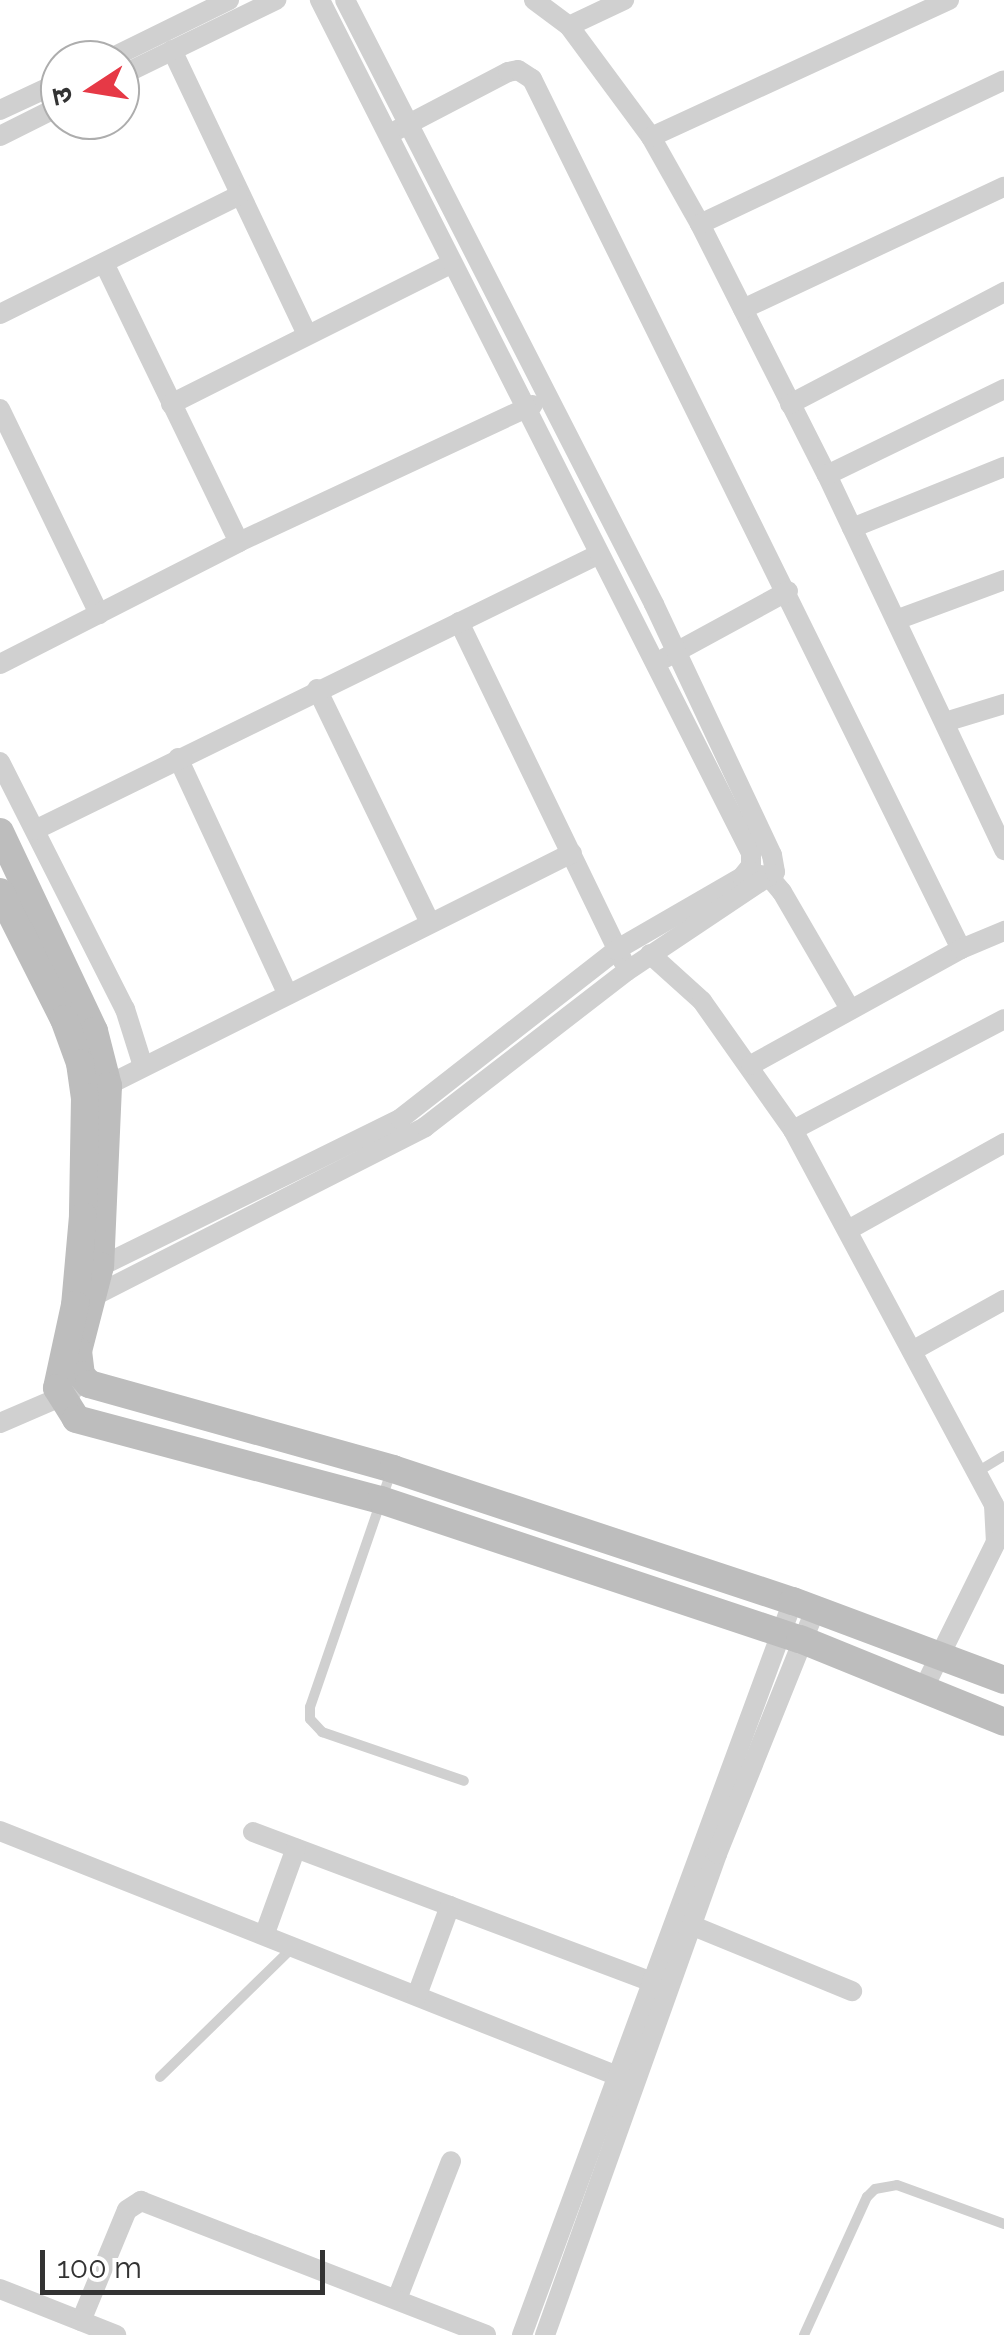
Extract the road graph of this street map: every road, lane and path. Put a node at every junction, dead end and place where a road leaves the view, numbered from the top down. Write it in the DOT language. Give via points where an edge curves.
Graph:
graph roads {
  1 [pos="229,0"];
  2 [pos="276,0"];
  3 [pos="320,0"];
  4 [pos="346,0"];
  5 [pos="534,0"];
  6 [pos="624,0"];
  7 [pos="940,2"];
  8 [pos="570,26"];
  9 [pos="140,44"];
  10 [pos="172,50"];
  11 [pos="140,66"];
  12 [pos="1004,80"];
  13 [pos="40,91"];
  14 [pos="0,110"];
  15 [pos="40,116"];
  16 [pos="399,129"];
  17 [pos="0,136"];
  18 [pos="651,137"];
  19 [pos="1004,187"];
  20 [pos="238,196"];
  21 [pos="700,224"];
  22 [pos="104,264"];
  23 [pos="450,264"];
  24 [pos="1004,292"];
  25 [pos="744,310"];
  26 [pos="0,314"];
  27 [pos="306,334"];
  28 [pos="1004,389"];
  29 [pos="547,398"];
  30 [pos="171,404"];
  31 [pos="790,404"];
  32 [pos="0,409"];
  33 [pos="524,409"];
  34 [pos="1004,468"];
  35 [pos="826,476"];
  36 [pos="852,528"];
  37 [pos="240,542"];
  38 [pos="597,555"];
  39 [pos="1004,580"];
  40 [pos="788,591"];
  41 [pos="99,614"];
  42 [pos="896,620"];
  43 [pos="459,622"];
  44 [pos="677,652"];
  45 [pos="0,664"];
  46 [pos="655,664"];
  47 [pos="317,690"];
  48 [pos="1004,704"];
  49 [pos="945,722"];
  50 [pos="178,758"];
  51 [pos="0,762"];
  52 [pos="35,830"];
  53 [pos="0,832"];
  54 [pos="1002,843"];
  55 [pos="572,853"];
  56 [pos="749,872"];
  57 [pos="771,878"];
  58 [pos="0,892"];
  59 [pos="430,923"];
  60 [pos="1004,932"];
  61 [pos="616,950"];
  62 [pos="962,950"];
  63 [pos="650,954"];
  64 [pos="627,971"];
  65 [pos="288,995"];
  66 [pos="850,1009"];
  67 [pos="1004,1019"];
  68 [pos="751,1065"];
  69 [pos="142,1066"];
  70 [pos="96,1091"];
  71 [pos="792,1130"];
  72 [pos="1004,1143"];
  73 [pos="848,1230"];
  74 [pos="88,1286"];
  75 [pos="1004,1300"];
  76 [pos="912,1350"];
  77 [pos="89,1384"];
  78 [pos="60,1398"];
  79 [pos="0,1424"];
  80 [pos="1004,1456"];
  81 [pos="393,1469"];
  82 [pos="976,1472"];
  83 [pos="381,1500"];
  84 [pos="804,1606"];
  85 [pos="790,1636"];
  86 [pos="936,1656"];
  87 [pos="1004,1680"];
  88 [pos="924,1688"];
  89 [pos="1004,1722"];
  90 [pos="464,1781"];
  91 [pos="0,1831"];
  92 [pos="253,1832"];
  93 [pos="296,1848"];
  94 [pos="450,1906"];
  95 [pos="684,1922"];
  96 [pos="265,1934"];
  97 [pos="293,1948"];
  98 [pos="652,1982"];
  99 [pos="852,1991"];
  100 [pos="417,1995"];
  101 [pos="160,2077"];
  102 [pos="628,2081"];
  103 [pos="450,2161"];
  104 [pos="589,2188"];
  105 [pos="1004,2224"];
  106 [pos="0,2289"];
  107 [pos="396,2299"];
  108 [pos="80,2321"];
  109 [pos="111,2334"];
  110 [pos="486,2335"];
  111 [pos="522,2335"];
  112 [pos="546,2335"];
  113 [pos="804,2335"];
  1 -- 9 [label="street"];
  2 -- 10 [label="street"];
  3 -- 16 [label="street"];
  4 -- 16 [label="street"];
  5 -- 8 [label="street"];
  6 -- 8 [label="street"];
  7 -- 18 [label="street"];
  8 -- 18 [label="street"];
  10 -- 11 [label="street"];
  10 -- 20 [label="street"];
  12 -- 21 [label="street"];
  13 -- 14 [label="street"];
  15 -- 17 [label="street"];
  16 -- 23 [label="street"];
  16 -- 29 [label="street"];
  16 -- 40 [label="street" via="508,72 532,79"];
  18 -- 21 [label="street"];
  19 -- 25 [label="street"];
  20 -- 22 [label="street"];
  20 -- 27 [label="street"];
  21 -- 25 [label="street"];
  22 -- 26 [label="street"];
  22 -- 30 [label="street"];
  23 -- 27 [label="street"];
  23 -- 33 [label="street"];
  24 -- 31 [label="street"];
  25 -- 31 [label="street"];
  27 -- 30 [label="street"];
  28 -- 35 [label="street"];
  29 -- 33 [label="street"];
  29 -- 44 [label="street"];
  30 -- 37 [label="street"];
  31 -- 35 [label="street"];
  32 -- 41 [label="street"];
  33 -- 37 [label="street"];
  33 -- 38 [label="street"];
  34 -- 36 [label="street"];
  35 -- 36 [label="street"];
  36 -- 42 [label="street"];
  37 -- 41 [label="street"];
  38 -- 43 [label="street"];
  38 -- 46 [label="street"];
  39 -- 42 [label="street"];
  40 -- 44 [label="street"];
  40 -- 62 [label="street"];
  41 -- 45 [label="street"];
  42 -- 49 [label="street"];
  43 -- 47 [label="street"];
  43 -- 55 [label="street"];
  44 -- 46 [label="street"];
  44 -- 57 [label="street" via="772,854"];
  46 -- 56 [label="street" via="751,853"];
  47 -- 50 [label="street"];
  47 -- 59 [label="street"];
  48 -- 49 [label="street"];
  49 -- 54 [label="street"];
  50 -- 52 [label="street"];
  50 -- 65 [label="street"];
  51 -- 52 [label="street"];
  52 -- 69 [label="street" via="125,1009"];
  53 -- 70 [label="street" via="86,1013"];
  55 -- 59 [label="street"];
  55 -- 61 [label="street"];
  56 -- 57 [label="street"];
  56 -- 61 [label="street"];
  57 -- 63 [label="street"];
  57 -- 66 [label="street"];
  58 -- 70 [label="street"];
  59 -- 65 [label="street"];
  60 -- 62 [label="street"];
  61 -- 64 [label="street"];
  61 -- 74 [label="street" via="400,1119"];
  62 -- 66 [label="street"];
  63 -- 64 [label="street"];
  63 -- 68 [label="street" via="702,1002"];
  64 -- 74 [label="street" via="424,1127"];
  65 -- 69 [label="street"];
  66 -- 68 [label="street"];
  67 -- 71 [label="street"];
  68 -- 71 [label="street"];
  69 -- 70 [label="street"];
  70 -- 74 [label="street"];
  71 -- 73 [label="street"];
  72 -- 73 [label="street"];
  73 -- 76 [label="street"];
  74 -- 77 [label="street" via="78,1350 81,1376"];
  74 -- 78 [label="street" via="58,1380"];
  75 -- 76 [label="street"];
  76 -- 82 [label="street"];
  77 -- 78 [label="street"];
  77 -- 81 [label="street"];
  78 -- 79 [label="street"];
  78 -- 83 [label="street" via="76,1419 94,1427"];
  80 -- 82 [label="lane"];
  81 -- 83 [label="lane"];
  81 -- 84 [label="street"];
  82 -- 86 [label="street" via="998,1516 996,1542"];
  83 -- 85 [label="street"];
  83 -- 90 [label="lane" via="310,1719 322,1732"];
  84 -- 85 [label="street"];
  84 -- 86 [label="street"];
  85 -- 88 [label="street"];
  85 -- 95 [label="street"];
  86 -- 87 [label="street"];
  86 -- 88 [label="street"];
  88 -- 89 [label="street"];
  91 -- 96 [label="street"];
  92 -- 93 [label="street"];
  93 -- 94 [label="street"];
  93 -- 96 [label="street"];
  94 -- 98 [label="street"];
  94 -- 100 [label="street"];
  95 -- 98 [label="street"];
  95 -- 99 [label="street"];
  95 -- 102 [label="street"];
  96 -- 97 [label="street"];
  97 -- 100 [label="street"];
  97 -- 101 [label="lane"];
  98 -- 102 [label="street"];
  100 -- 102 [label="street"];
  102 -- 104 [label="street"];
  103 -- 107 [label="street"];
  104 -- 111 [label="street"];
  104 -- 112 [label="street"];
  105 -- 113 [label="lane" via="897,2185 875,2190"];
  106 -- 108 [label="street"];
  107 -- 108 [label="street" via="142,2200 127,2210"];
  107 -- 110 [label="street"];
  108 -- 109 [label="street"];
}
